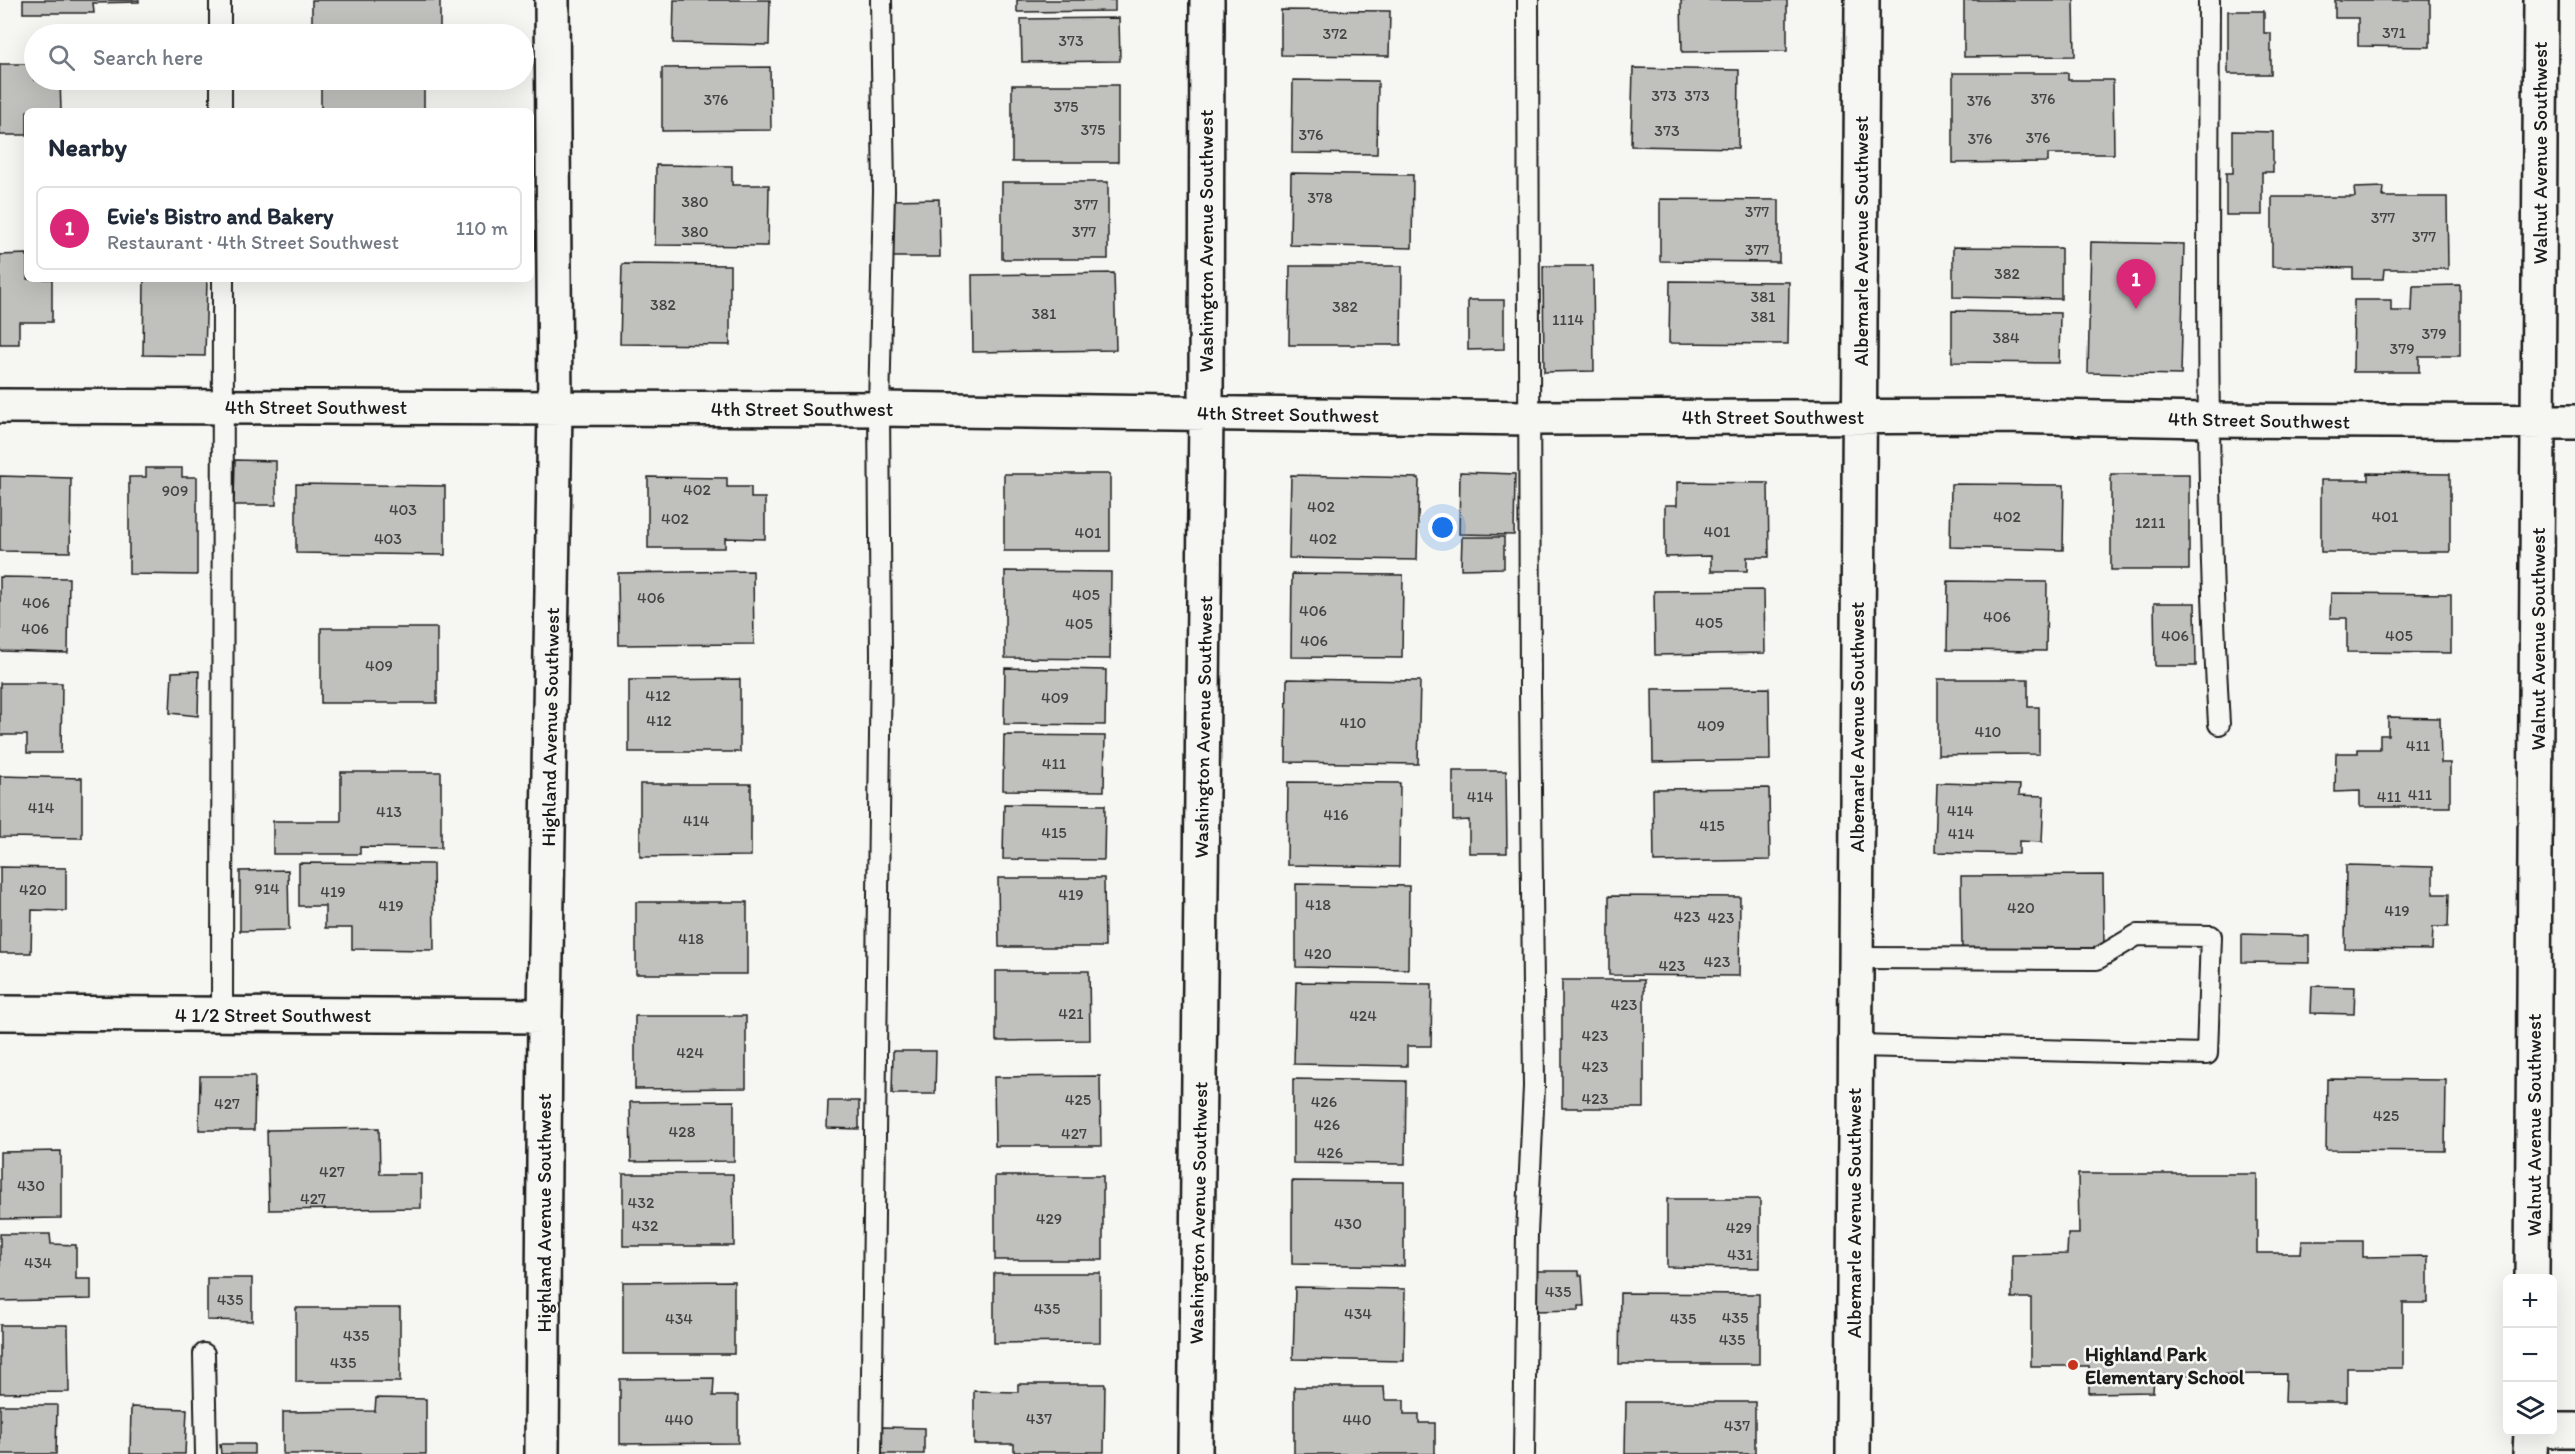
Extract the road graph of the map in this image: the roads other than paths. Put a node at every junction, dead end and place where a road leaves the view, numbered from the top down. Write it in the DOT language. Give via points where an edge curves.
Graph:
graph roads {
  1 [pos="220,0"];
  2 [pos="552,0"];
  3 [pos="881,0"];
  4 [pos="1207,0"];
  5 [pos="1528,0"];
  6 [pos="1862,0"];
  7 [pos="2208,0"];
  8 [pos="2541,0"];
  9 [pos="220,24"];
  10 [pos="221,90"];
  11 [pos="221,108"];
  12 [pos="223,282"];
  13 [pos="0,406"];
  14 [pos="224,407"];
  15 [pos="555,408"];
  16 [pos="879,409"];
  17 [pos="1206,413"];
  18 [pos="1859,416"];
  19 [pos="1530,418"];
  20 [pos="2207,420"];
  21 [pos="2540,422"];
  22 [pos="2575,422"];
  23 [pos="2219,724"];
  24 [pos="1856,958"];
  25 [pos="0,1012"];
  26 [pos="222,1015"];
  27 [pos="545,1016"];
  28 [pos="1856,1046"];
  29 [pos="2532,1274"];
  30 [pos="204,1354"];
  31 [pos="2557,1430"];
  32 [pos="2575,1430"];
  33 [pos="2531,1436"];
  34 [pos="206,1454"];
  35 [pos="542,1454"];
  36 [pos="871,1454"];
  37 [pos="1195,1454"];
  38 [pos="1524,1454"];
  39 [pos="1853,1454"];
  40 [pos="2530,1454"];
  1 -- 9 [label="lane"];
  2 -- 15 [label="street, Highland Avenue Southwest"];
  3 -- 16 [label="lane" via="884,191"];
  4 -- 17 [label="street, Washington Avenue Southwest"];
  5 -- 19 [label="lane"];
  6 -- 18 [label="street, Albemarle Avenue Southwest"];
  7 -- 20 [label="lane"];
  8 -- 21 [label="street, Walnut Avenue Southwest"];
  10 -- 11 [label="lane"];
  12 -- 14 [label="lane"];
  13 -- 14 [label="street, 4th Street Southwest"];
  14 -- 15 [label="street, 4th Street Southwest"];
  14 -- 26 [label="lane"];
  15 -- 16 [label="street, 4th Street Southwest"];
  15 -- 27 [label="street, Highland Avenue Southwest"];
  16 -- 17 [label="street, 4th Street Southwest"];
  16 -- 36 [label="lane" via="881,656"];
  17 -- 19 [label="street, 4th Street Southwest"];
  17 -- 37 [label="street, Washington Avenue Southwest"];
  18 -- 19 [label="street, 4th Street Southwest"];
  18 -- 20 [label="street, 4th Street Southwest"];
  18 -- 24 [label="street, Albemarle Avenue Southwest"];
  19 -- 38 [label="lane" via="1534,1087 1527,1233"];
  20 -- 21 [label="street, 4th Street Southwest"];
  20 -- 23 [label="lane"];
  21 -- 22 [label="street, 4th Street Southwest"];
  21 -- 29 [label="street, Walnut Avenue Southwest"];
  24 -- 28 [label="street, Albemarle Avenue Southwest"];
  24 -- 28 [label="lane" via="2097,959 2137,935 2211,936 2207,1054"];
  25 -- 26 [label="street, 4 1/2 Street Southwest"];
  26 -- 27 [label="street, 4 1/2 Street Southwest"];
  27 -- 35 [label="street, Highland Avenue Southwest"];
  28 -- 39 [label="street, Albemarle Avenue Southwest"];
  30 -- 34 [label="lane"];
  31 -- 32 [label="street"];
  33 -- 40 [label="street"];
}
